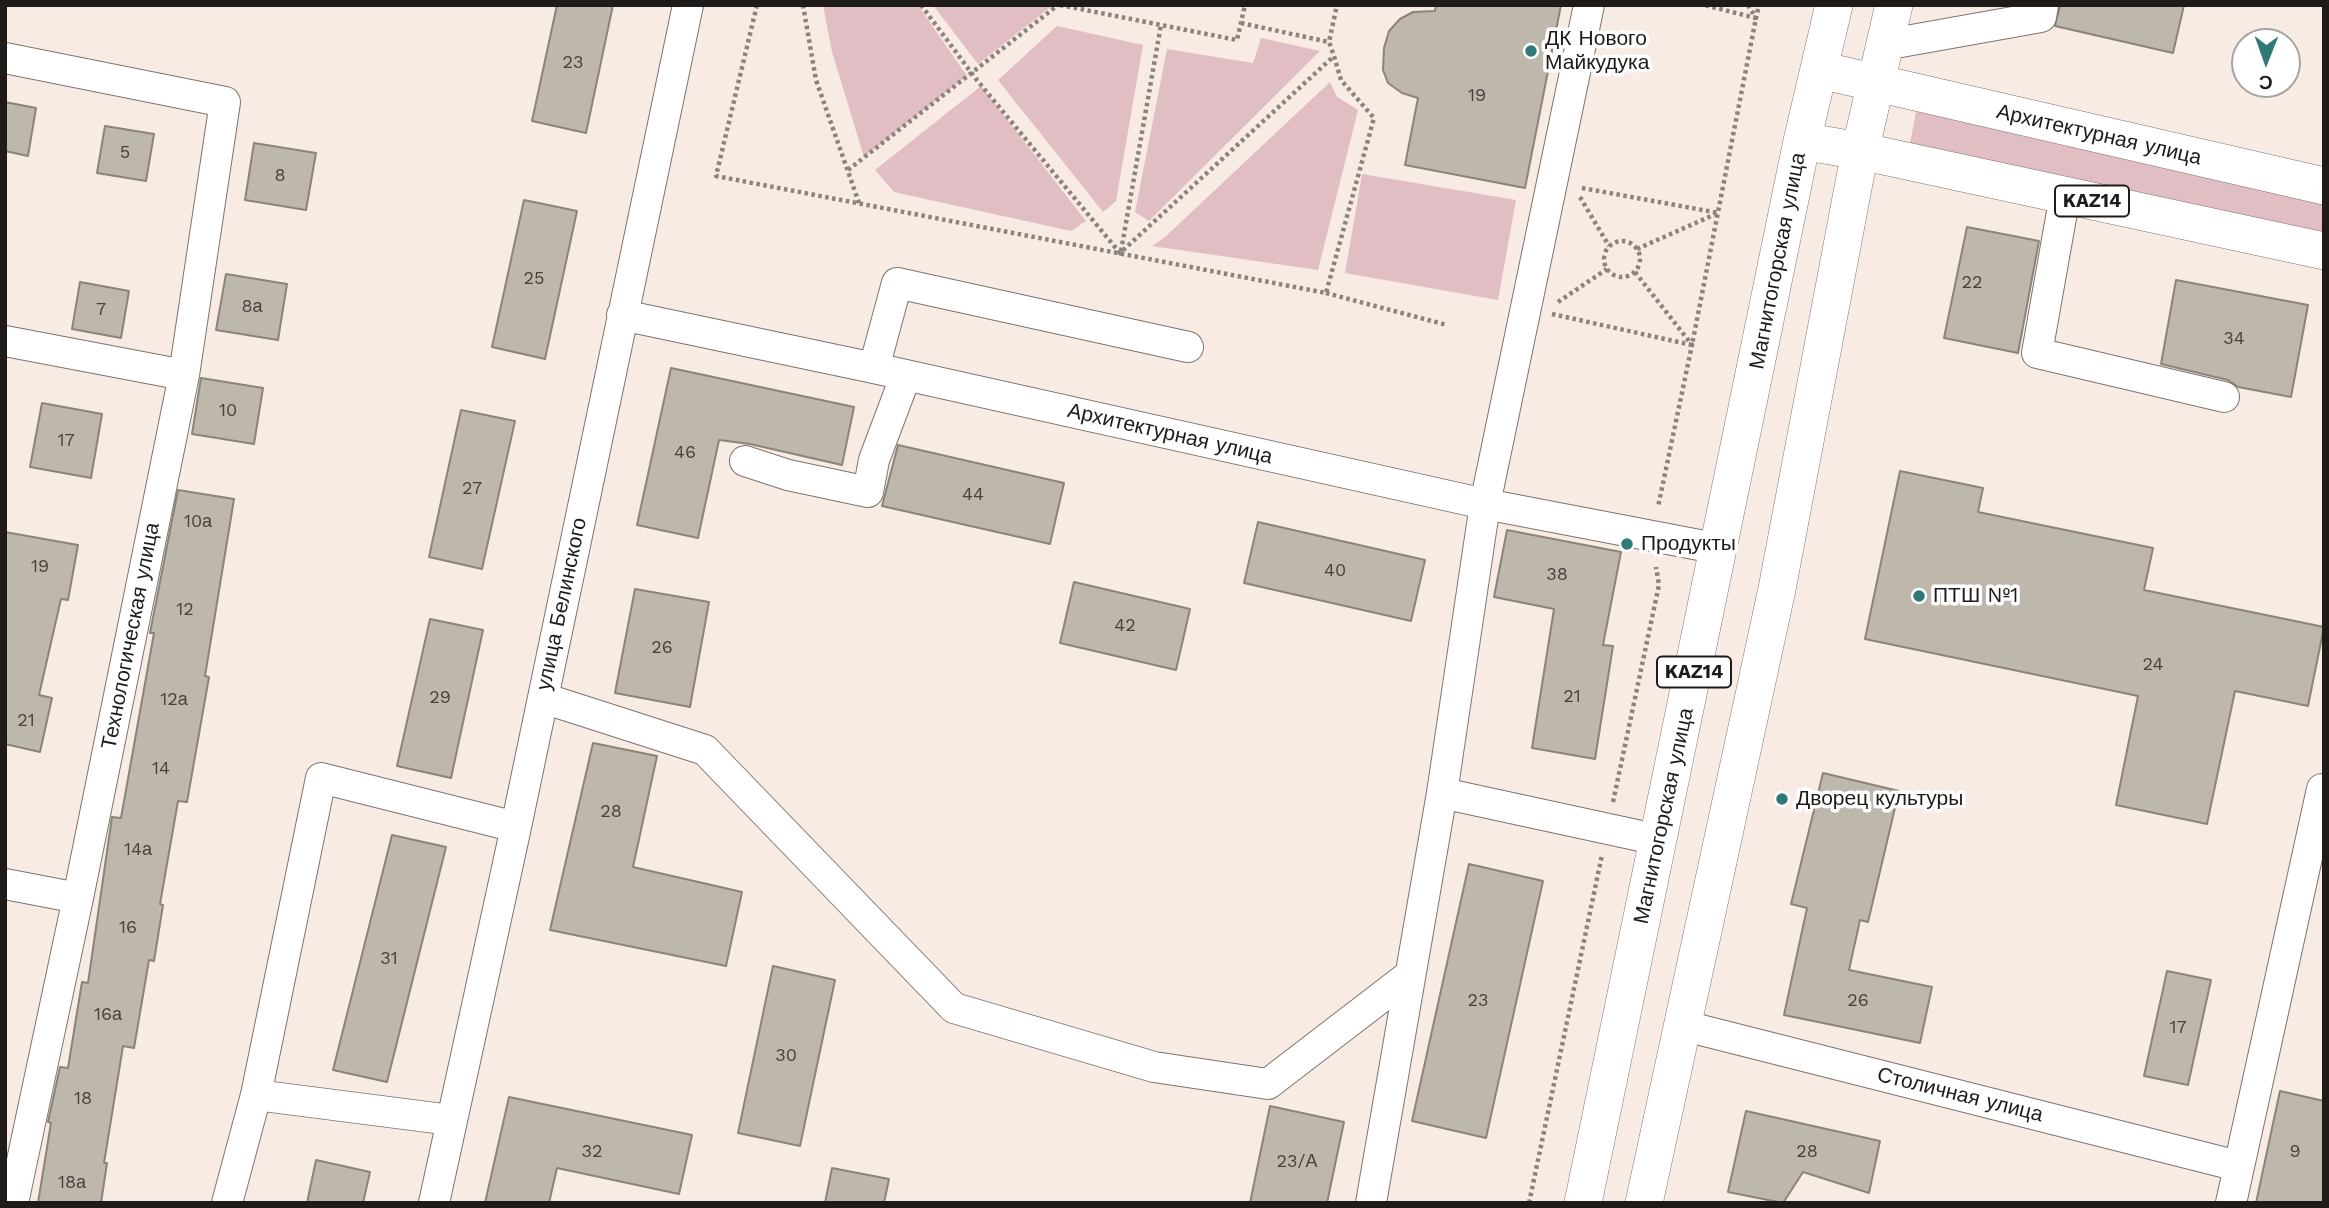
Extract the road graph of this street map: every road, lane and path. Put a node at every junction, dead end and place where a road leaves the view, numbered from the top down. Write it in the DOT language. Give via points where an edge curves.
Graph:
graph roads {
  1 [pos="688,5"];
  2 [pos="757,5"];
  3 [pos="803,5"];
  4 [pos="921,5"];
  5 [pos="1059,5"];
  6 [pos="1245,5"];
  7 [pos="1337,5"];
  8 [pos="1589,5"];
  9 [pos="1704,5"];
  10 [pos="1748,5"];
  11 [pos="1759,5"];
  12 [pos="1834,5"];
  13 [pos="1894,5"];
  14 [pos="2043,5"];
  15 [pos="1756,18"];
  16 [pos="1241,23"];
  17 [pos="1161,25"];
  18 [pos="1329,42"];
  19 [pos="1884,46"];
  20 [pos="1334,56"];
  21 [pos="5,58"];
  22 [pos="1821,70"];
  23 [pos="972,73"];
  24 [pos="1874,83"];
  25 [pos="1802,141"];
  26 [pos="1860,151"];
  27 [pos="848,170"];
  28 [pos="2324,186"];
  29 [pos="2065,195"];
  30 [pos="860,204"];
  31 [pos="1719,213"];
  32 [pos="1609,247"];
  33 [pos="1637,250"];
  34 [pos="2324,251"];
  35 [pos="1120,254"];
  36 [pos="1607,269"];
  37 [pos="1635,272"];
  38 [pos="1326,293"];
  39 [pos="622,315"];
  40 [pos="1447,325"];
  41 [pos="5,341"];
  42 [pos="1692,345"];
  43 [pos="1188,347"];
  44 [pos="874,368"];
  45 [pos="184,375"];
  46 [pos="906,375"];
  47 [pos="2224,397"];
  48 [pos="745,461"];
  49 [pos="1485,504"];
  50 [pos="1652,536"];
  51 [pos="1720,549"];
  52 [pos="543,698"];
  53 [pos="2324,790"];
  54 [pos="1442,793"];
  55 [pos="1611,814"];
  56 [pos="516,827"];
  57 [pos="1658,840"];
  58 [pos="1602,854"];
  59 [pos="5,884"];
  60 [pos="78,898"];
  61 [pos="1410,975"];
  62 [pos="1682,1025"];
  63 [pos="256,1095"];
  64 [pos="451,1120"];
  65 [pos="2238,1166"];
  66 [pos="13,1203"];
  67 [pos="226,1203"];
  68 [pos="434,1203"];
  69 [pos="1371,1203"];
  70 [pos="1529,1203"];
  71 [pos="1583,1203"];
  72 [pos="1644,1203"];
  73 [pos="2231,1203"];
  1 -- 39 [label="street, улица Белинского"];
  2 -- 30 [label="path" via="716,176"];
  3 -- 27 [label="path" via="816,80"];
  4 -- 23 [label="path"];
  5 -- 17 [label="path"];
  5 -- 23 [label="path"];
  6 -- 16 [label="path"];
  7 -- 18 [label="path"];
  8 -- 49 [label="street"];
  9 -- 15 [label="path"];
  10 -- 15 [label="path"];
  11 -- 15 [label="path"];
  12 -- 22 [label="main road, Магнитогорская улица"];
  13 -- 19 [label="main road"];
  14 -- 19 [label="street" via="2041,17"];
  15 -- 31 [label="path"];
  16 -- 17 [label="path" via="1237,40"];
  16 -- 18 [label="path"];
  17 -- 35 [label="path"];
  18 -- 20 [label="path"];
  19 -- 24 [label="main road"];
  20 -- 35 [label="path"];
  20 -- 38 [label="path" via="1341,80 1374,118"];
  21 -- 45 [label="street, Технологическая улица" via="225,102"];
  22 -- 24 [label="main road"];
  22 -- 25 [label="main road, Магнитогорская улица / KAZ14"];
  23 -- 27 [label="path"];
  23 -- 35 [label="path"];
  24 -- 26 [label="main road, KAZ14"];
  24 -- 28 [label="main road, Архитектурная улица"];
  25 -- 26 [label="main road, Магнитогорская улица"];
  25 -- 51 [label="main road, Магнитогорская улица / KAZ14"];
  26 -- 29 [label="main road, KAZ14"];
  26 -- 62 [label="main road, KAZ14" via="1777,589"];
  27 -- 30 [label="path"];
  29 -- 34 [label="main road, KAZ14"];
  29 -- 47 [label="street" via="2037,353"];
  30 -- 35 [label="path"];
  31 -- 32 [label="path" via="1574,187"];
  31 -- 33 [label="path"];
  31 -- 42 [label="path"];
  32 -- 33 [label="path" via="1624,241"];
  32 -- 36 [label="path" via="1604,261"];
  33 -- 37 [label="path" via="1640,257"];
  35 -- 38 [label="path"];
  36 -- 37 [label="path" via="1620,277"];
  36 -- 42 [label="path" via="1544,312"];
  37 -- 42 [label="path"];
  38 -- 40 [label="path"];
  39 -- 44 [label="street, Архитектурная улица"];
  39 -- 52 [label="street, улица Белинского"];
  41 -- 45 [label="street"];
  42 -- 50 [label="path"];
  43 -- 44 [label="street" via="897,283"];
  44 -- 46 [label="street, Архитектурная улица"];
  45 -- 60 [label="street, Технологическая улица"];
  46 -- 48 [label="street" via="874,460 868,492"];
  46 -- 49 [label="street, Архитектурная улица"];
  49 -- 50 [label="street, Архитектурная улица"];
  49 -- 54 [label="street"];
  50 -- 51 [label="street, Архитектурная улица"];
  50 -- 55 [label="path" via="1659,585"];
  51 -- 57 [label="main road, Магнитогорская улица / KAZ14"];
  52 -- 56 [label="street, улица Белинского"];
  52 -- 61 [label="street" via="705,751 954,1008 1154,1067 1268,1084"];
  53 -- 65 [label="street"];
  54 -- 57 [label="street"];
  54 -- 61 [label="street"];
  56 -- 63 [label="street" via="321,778"];
  56 -- 64 [label="street, улица Белинского"];
  57 -- 71 [label="main road, Магнитогорская улица / KAZ14"];
  58 -- 70 [label="path"];
  59 -- 60 [label="street"];
  60 -- 66 [label="street, Технологическая улица"];
  61 -- 69 [label="street"];
  62 -- 65 [label="street, Столичная улица"];
  62 -- 72 [label="main road, KAZ14"];
  63 -- 64 [label="street"];
  63 -- 67 [label="street"];
  64 -- 68 [label="street, улица Белинского"];
  65 -- 73 [label="street"];
}
